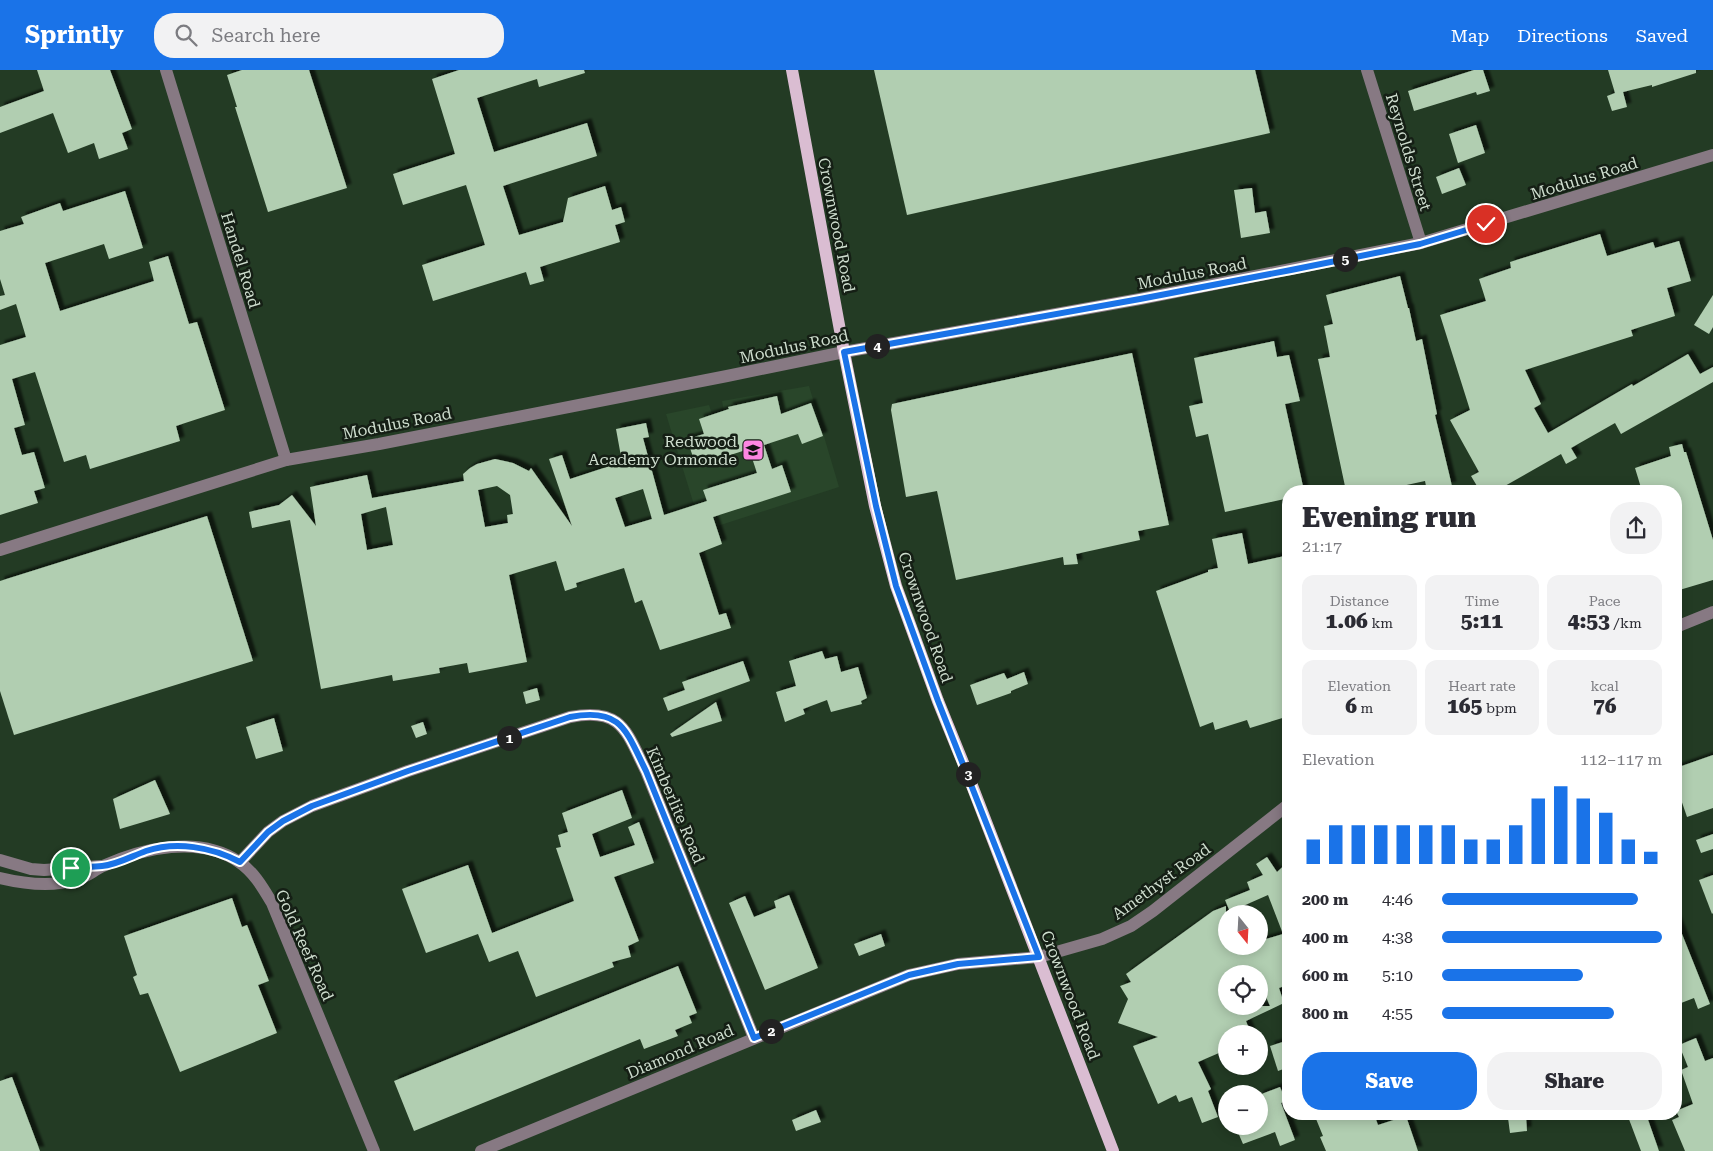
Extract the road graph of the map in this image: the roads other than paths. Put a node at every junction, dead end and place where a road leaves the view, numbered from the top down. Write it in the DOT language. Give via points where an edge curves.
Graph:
graph roads {
  1 [pos="166,70"];
  2 [pos="792,70"];
  3 [pos="1367,70"];
  4 [pos="1713,155"];
  5 [pos="1420,244"];
  6 [pos="844,352"];
  7 [pos="286,460"];
  8 [pos="0,550"];
  9 [pos="1713,612"];
  10 [pos="1682,625"];
  11 [pos="1282,810"];
  12 [pos="0,860"];
  13 [pos="240,862"];
  14 [pos="103,866"];
  15 [pos="0,878"];
  16 [pos="1039,957"];
  17 [pos="754,1038"];
  18 [pos="374,1151"];
  19 [pos="481,1151"];
  20 [pos="1113,1151"];
  1 -- 7 [label="street, Handel Road"];
  2 -- 6 [label="main road, Crownwood Road"];
  3 -- 5 [label="street, Reynolds Street"];
  4 -- 5 [label="street, Modulus Road"];
  5 -- 6 [label="street, Modulus Road" via="1130,301"];
  6 -- 7 [label="street, Modulus Road"];
  6 -- 16 [label="main road, Crownwood Road" via="896,586"];
  7 -- 8 [label="street, Modulus Road"];
  9 -- 10 [label="street"];
  11 -- 16 [label="street, Amethyst Road" via="1131,926 1102,939"];
  12 -- 14 [label="street, Gold Reef Road" via="37,869"];
  13 -- 14 [label="street, Gold Reef Road" via="217,851 170,847 149,850"];
  13 -- 17 [label="street, Kimberlite Road" via="268,832 312,806 570,717 598,714 607,717 628,735 646,771"];
  13 -- 18 [label="street, Gold Reef Road" via="257,879 272,904"];
  14 -- 15 [label="street, Gold Reef Road" via="77,880 52,884"];
  16 -- 17 [label="street, Diamond Road" via="958,964 909,975"];
  16 -- 20 [label="main road, Crownwood Road"];
  17 -- 19 [label="street, Diamond Road"];
}
